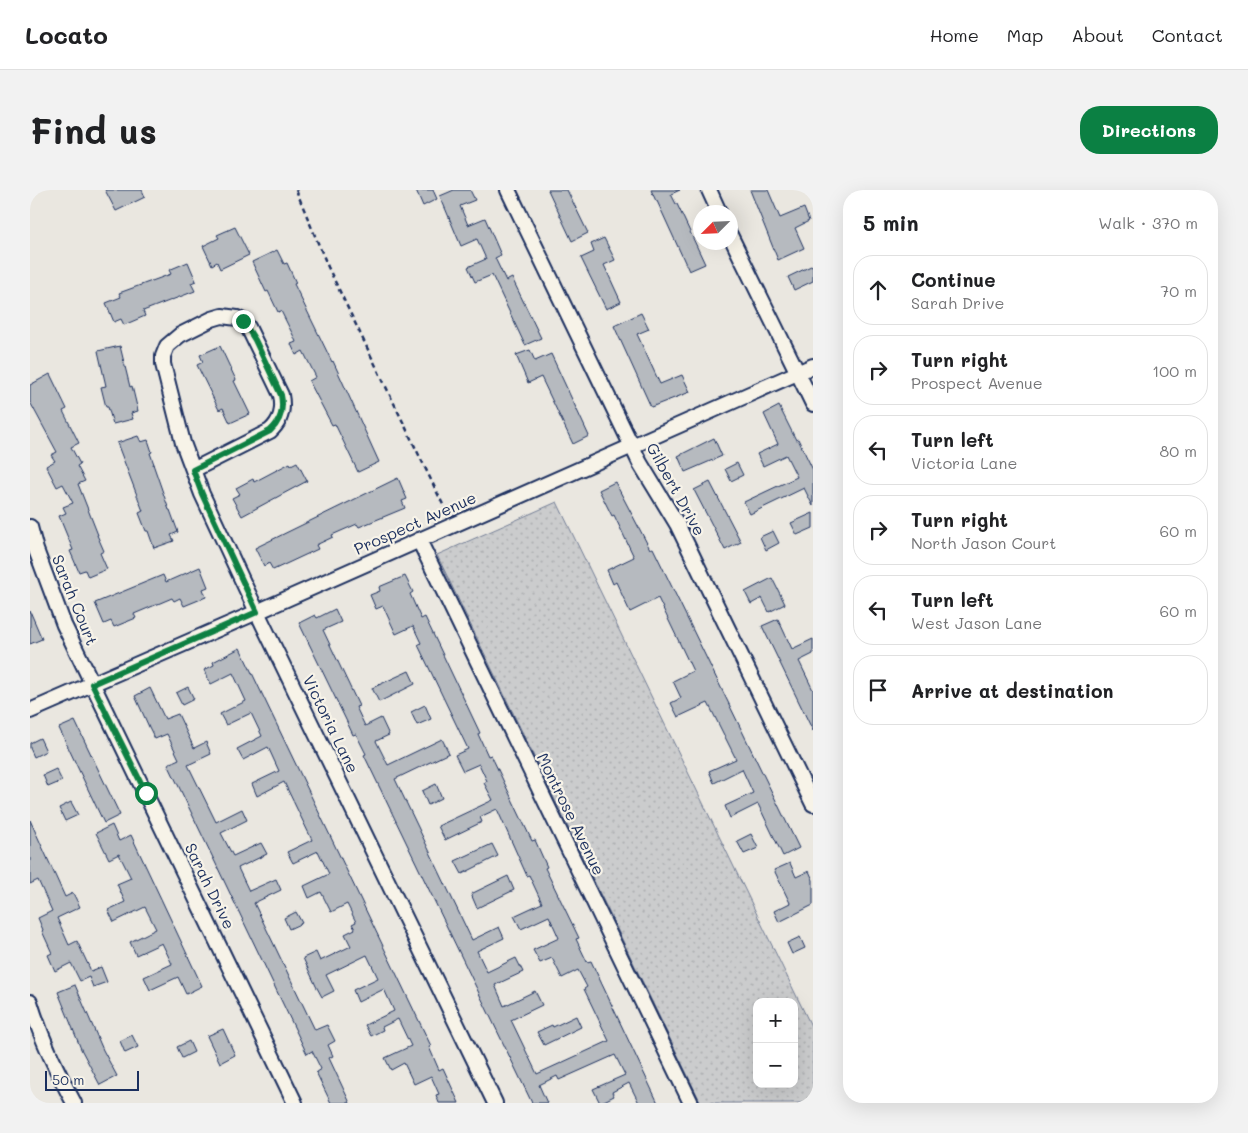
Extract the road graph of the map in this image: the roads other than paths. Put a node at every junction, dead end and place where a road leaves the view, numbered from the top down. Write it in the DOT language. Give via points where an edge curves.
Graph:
graph roads {
  1 [pos="508,190"];
  2 [pos="708,190"];
  3 [pos="716,205"];
  4 [pos="737,250"];
  5 [pos="813,366"];
  6 [pos="798,373"];
  7 [pos="813,404"];
  8 [pos="632,446"];
  9 [pos="193,470"];
  10 [pos="30,527"];
  11 [pos="419,540"];
  12 [pos="257,612"];
  13 [pos="92,684"];
  14 [pos="30,711"];
  15 [pos="813,804"];
  16 [pos="30,1002"];
  17 [pos="74,1103"];
  18 [pos="296,1103"];
  19 [pos="495,1103"];
  20 [pos="691,1103"];
  1 -- 8 [label="street, Gilbert Drive"];
  2 -- 3 [label="street"];
  4 -- 6 [label="street"];
  5 -- 6 [label="street, Prospect Avenue"];
  6 -- 7 [label="street"];
  6 -- 8 [label="street, Prospect Avenue"];
  8 -- 11 [label="street, Prospect Avenue"];
  8 -- 15 [label="street, Gilbert Drive" via="678,524"];
  9 -- 9 [label="street, Victoria Lane" via="169,390 163,364 165,350 180,335 212,319 222,316 237,318 248,327 281,395 281,416 270,431"];
  9 -- 12 [label="street, Victoria Lane"];
  10 -- 13 [label="street, Sarah Court" via="64,625"];
  11 -- 12 [label="street, Prospect Avenue"];
  11 -- 20 [label="street, Montrose Avenue"];
  12 -- 13 [label="street, Prospect Avenue"];
  12 -- 19 [label="street, Victoria Lane"];
  13 -- 14 [label="street, Prospect Avenue"];
  13 -- 18 [label="street, Sarah Drive"];
  16 -- 17 [label="street" via="44,1045"];
}
